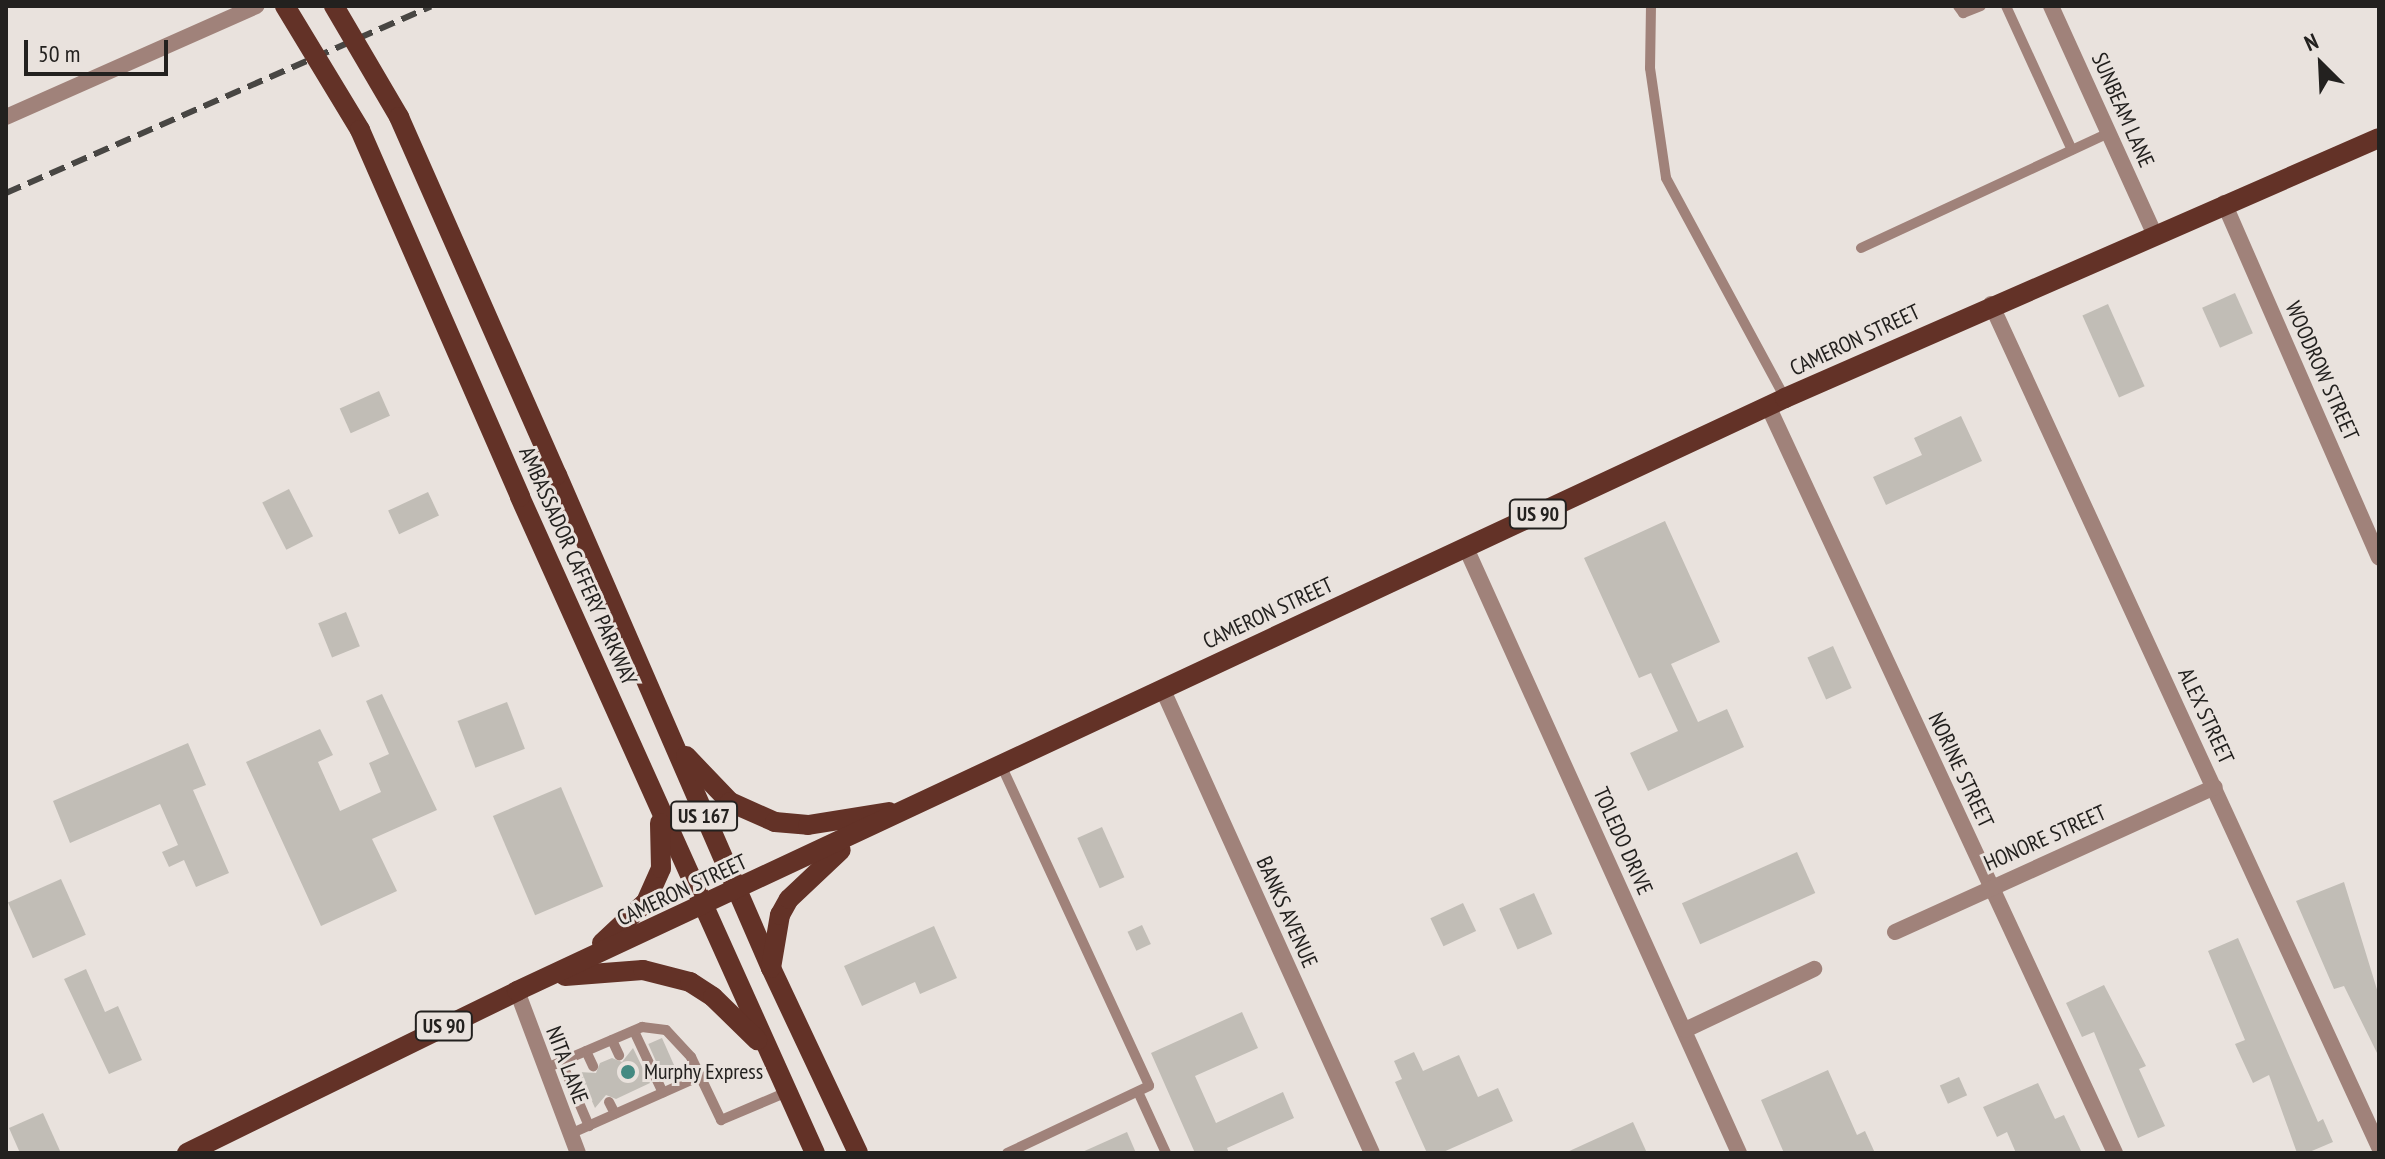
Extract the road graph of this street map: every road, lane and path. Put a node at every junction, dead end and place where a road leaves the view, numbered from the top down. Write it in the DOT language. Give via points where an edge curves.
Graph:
graph roads {
  1 [pos="256,6"];
  2 [pos="285,6"];
  3 [pos="334,6"];
  4 [pos="1651,6"];
  5 [pos="1958,6"];
  6 [pos="1981,6"];
  7 [pos="2006,6"];
  8 [pos="2051,6"];
  9 [pos="6,117"];
  10 [pos="2109,133"];
  11 [pos="2379,138"];
  12 [pos="2072,150"];
  13 [pos="2224,203"];
  14 [pos="2154,233"];
  15 [pos="1861,248"];
  16 [pos="1991,304"];
  17 [pos="1776,402"];
  18 [pos="1466,548"];
  19 [pos="2379,558"];
  20 [pos="1162,688"];
  21 [pos="667,733"];
  22 [pos="643,765"];
  23 [pos="1001,765"];
  24 [pos="2215,787"];
  25 [pos="912,808"];
  26 [pos="861,834"];
  27 [pos="1991,886"];
  28 [pos="737,891"];
  29 [pos="704,906"];
  30 [pos="1895,932"];
  31 [pos="571,967"];
  32 [pos="771,968"];
  33 [pos="1814,969"];
  34 [pos="545,979"];
  35 [pos="517,991"];
  36 [pos="1685,1030"];
  37 [pos="634,1031"];
  38 [pos="612,1040"];
  39 [pos="767,1050"];
  40 [pos="586,1051"];
  41 [pos="619,1055"];
  42 [pos="561,1061"];
  43 [pos="593,1066"];
  44 [pos="544,1069"];
  45 [pos="700,1076"];
  46 [pos="634,1090"];
  47 [pos="787,1092"];
  48 [pos="663,1093"];
  49 [pos="1139,1094"];
  50 [pos="609,1102"];
  51 [pos="640,1103"];
  52 [pos="615,1114"];
  53 [pos="589,1126"];
  54 [pos="570,1134"];
  55 [pos="2379,1147"];
  56 [pos="1028,1149"];
  57 [pos="187,1153"];
  58 [pos="578,1153"];
  59 [pos="815,1153"];
  60 [pos="858,1153"];
  61 [pos="1007,1153"];
  62 [pos="1166,1153"];
  63 [pos="1372,1153"];
  64 [pos="1739,1153"];
  65 [pos="2115,1153"];
  1 -- 9 [label="street"];
  2 -- 22 [label="main road, AMBASSADOR CAFFERY PARKWAY / US 167, bridge" via="360,130"];
  3 -- 21 [label="main road, AMBASSADOR CAFFERY PARKWAY / US 167, bridge" via="399,117"];
  4 -- 17 [label="lane" via="1650,68 1666,178"];
  5 -- 6 [label="lane" via="1963,13"];
  7 -- 12 [label="lane"];
  8 -- 10 [label="street, SUNBEAM LANE"];
  10 -- 12 [label="lane"];
  10 -- 14 [label="street, SUNBEAM LANE"];
  11 -- 13 [label="main road, CAMERON STREET / US 90"];
  12 -- 15 [label="lane"];
  13 -- 14 [label="main road, CAMERON STREET / US 90"];
  13 -- 19 [label="street, WOODROW STREET"];
  14 -- 16 [label="main road, CAMERON STREET / US 90"];
  16 -- 17 [label="main road, CAMERON STREET / US 90"];
  16 -- 24 [label="street, ALEX STREET"];
  17 -- 18 [label="main road, CAMERON STREET / US 90"];
  17 -- 27 [label="street, NORINE STREET"];
  18 -- 20 [label="main road, CAMERON STREET / US 90"];
  18 -- 36 [label="street, TOLEDO DRIVE"];
  20 -- 23 [label="main road, CAMERON STREET / US 90"];
  20 -- 63 [label="street, BANKS AVENUE"];
  21 -- 25 [label="main road" via="730,802 775,822 808,825"];
  21 -- 28 [label="main road, AMBASSADOR CAFFERY PARKWAY / US 167"];
  22 -- 29 [label="main road, AMBASSADOR CAFFERY PARKWAY / US 167"];
  22 -- 31 [label="main road" via="665,837 661,868 646,902"];
  23 -- 25 [label="main road, CAMERON STREET / US 90"];
  23 -- 49 [label="lane" via="1149,1086"];
  24 -- 27 [label="street, HONORE STREET"];
  24 -- 55 [label="street, ALEX STREET"];
  25 -- 26 [label="main road, CAMERON STREET / US 90"];
  26 -- 28 [label="main road, CAMERON STREET / US 90"];
  26 -- 32 [label="main road" via="789,899 780,915"];
  27 -- 30 [label="street, HONORE STREET"];
  27 -- 65 [label="street, NORINE STREET"];
  28 -- 29 [label="main road, CAMERON STREET / US 90"];
  28 -- 32 [label="main road, AMBASSADOR CAFFERY PARKWAY / US 167"];
  29 -- 31 [label="main road, CAMERON STREET / US 90"];
  29 -- 39 [label="main road, AMBASSADOR CAFFERY PARKWAY / US 167"];
  31 -- 34 [label="main road, CAMERON STREET / US 90"];
  32 -- 60 [label="main road, AMBASSADOR CAFFERY PARKWAY / US 167"];
  33 -- 36 [label="street"];
  34 -- 35 [label="main road, CAMERON STREET / US 90"];
  34 -- 39 [label="main road" via="613,970 665,974 713,997"];
  35 -- 44 [label="street, NITA LANE"];
  35 -- 57 [label="main road, CAMERON STREET / US 90"];
  36 -- 64 [label="street, TOLEDO DRIVE"];
  37 -- 38 [label="lane"];
  37 -- 45 [label="lane" via="666,1030 691,1057"];
  37 -- 48 [label="lane"];
  38 -- 40 [label="lane"];
  38 -- 41 [label="lane"];
  39 -- 47 [label="main road, AMBASSADOR CAFFERY PARKWAY / US 167"];
  40 -- 42 [label="lane"];
  40 -- 43 [label="lane"];
  42 -- 44 [label="lane"];
  42 -- 53 [label="lane"];
  44 -- 54 [label="street, NITA LANE"];
  45 -- 47 [label="lane" via="721,1120"];
  45 -- 48 [label="lane"];
  46 -- 51 [label="lane"];
  47 -- 59 [label="main road, AMBASSADOR CAFFERY PARKWAY / US 167"];
  48 -- 51 [label="lane"];
  49 -- 56 [label="lane"];
  49 -- 62 [label="lane"];
  50 -- 52 [label="lane"];
  51 -- 52 [label="lane"];
  52 -- 53 [label="lane"];
  53 -- 54 [label="lane"];
  54 -- 58 [label="street, NITA LANE"];
  56 -- 61 [label="lane"];
}
